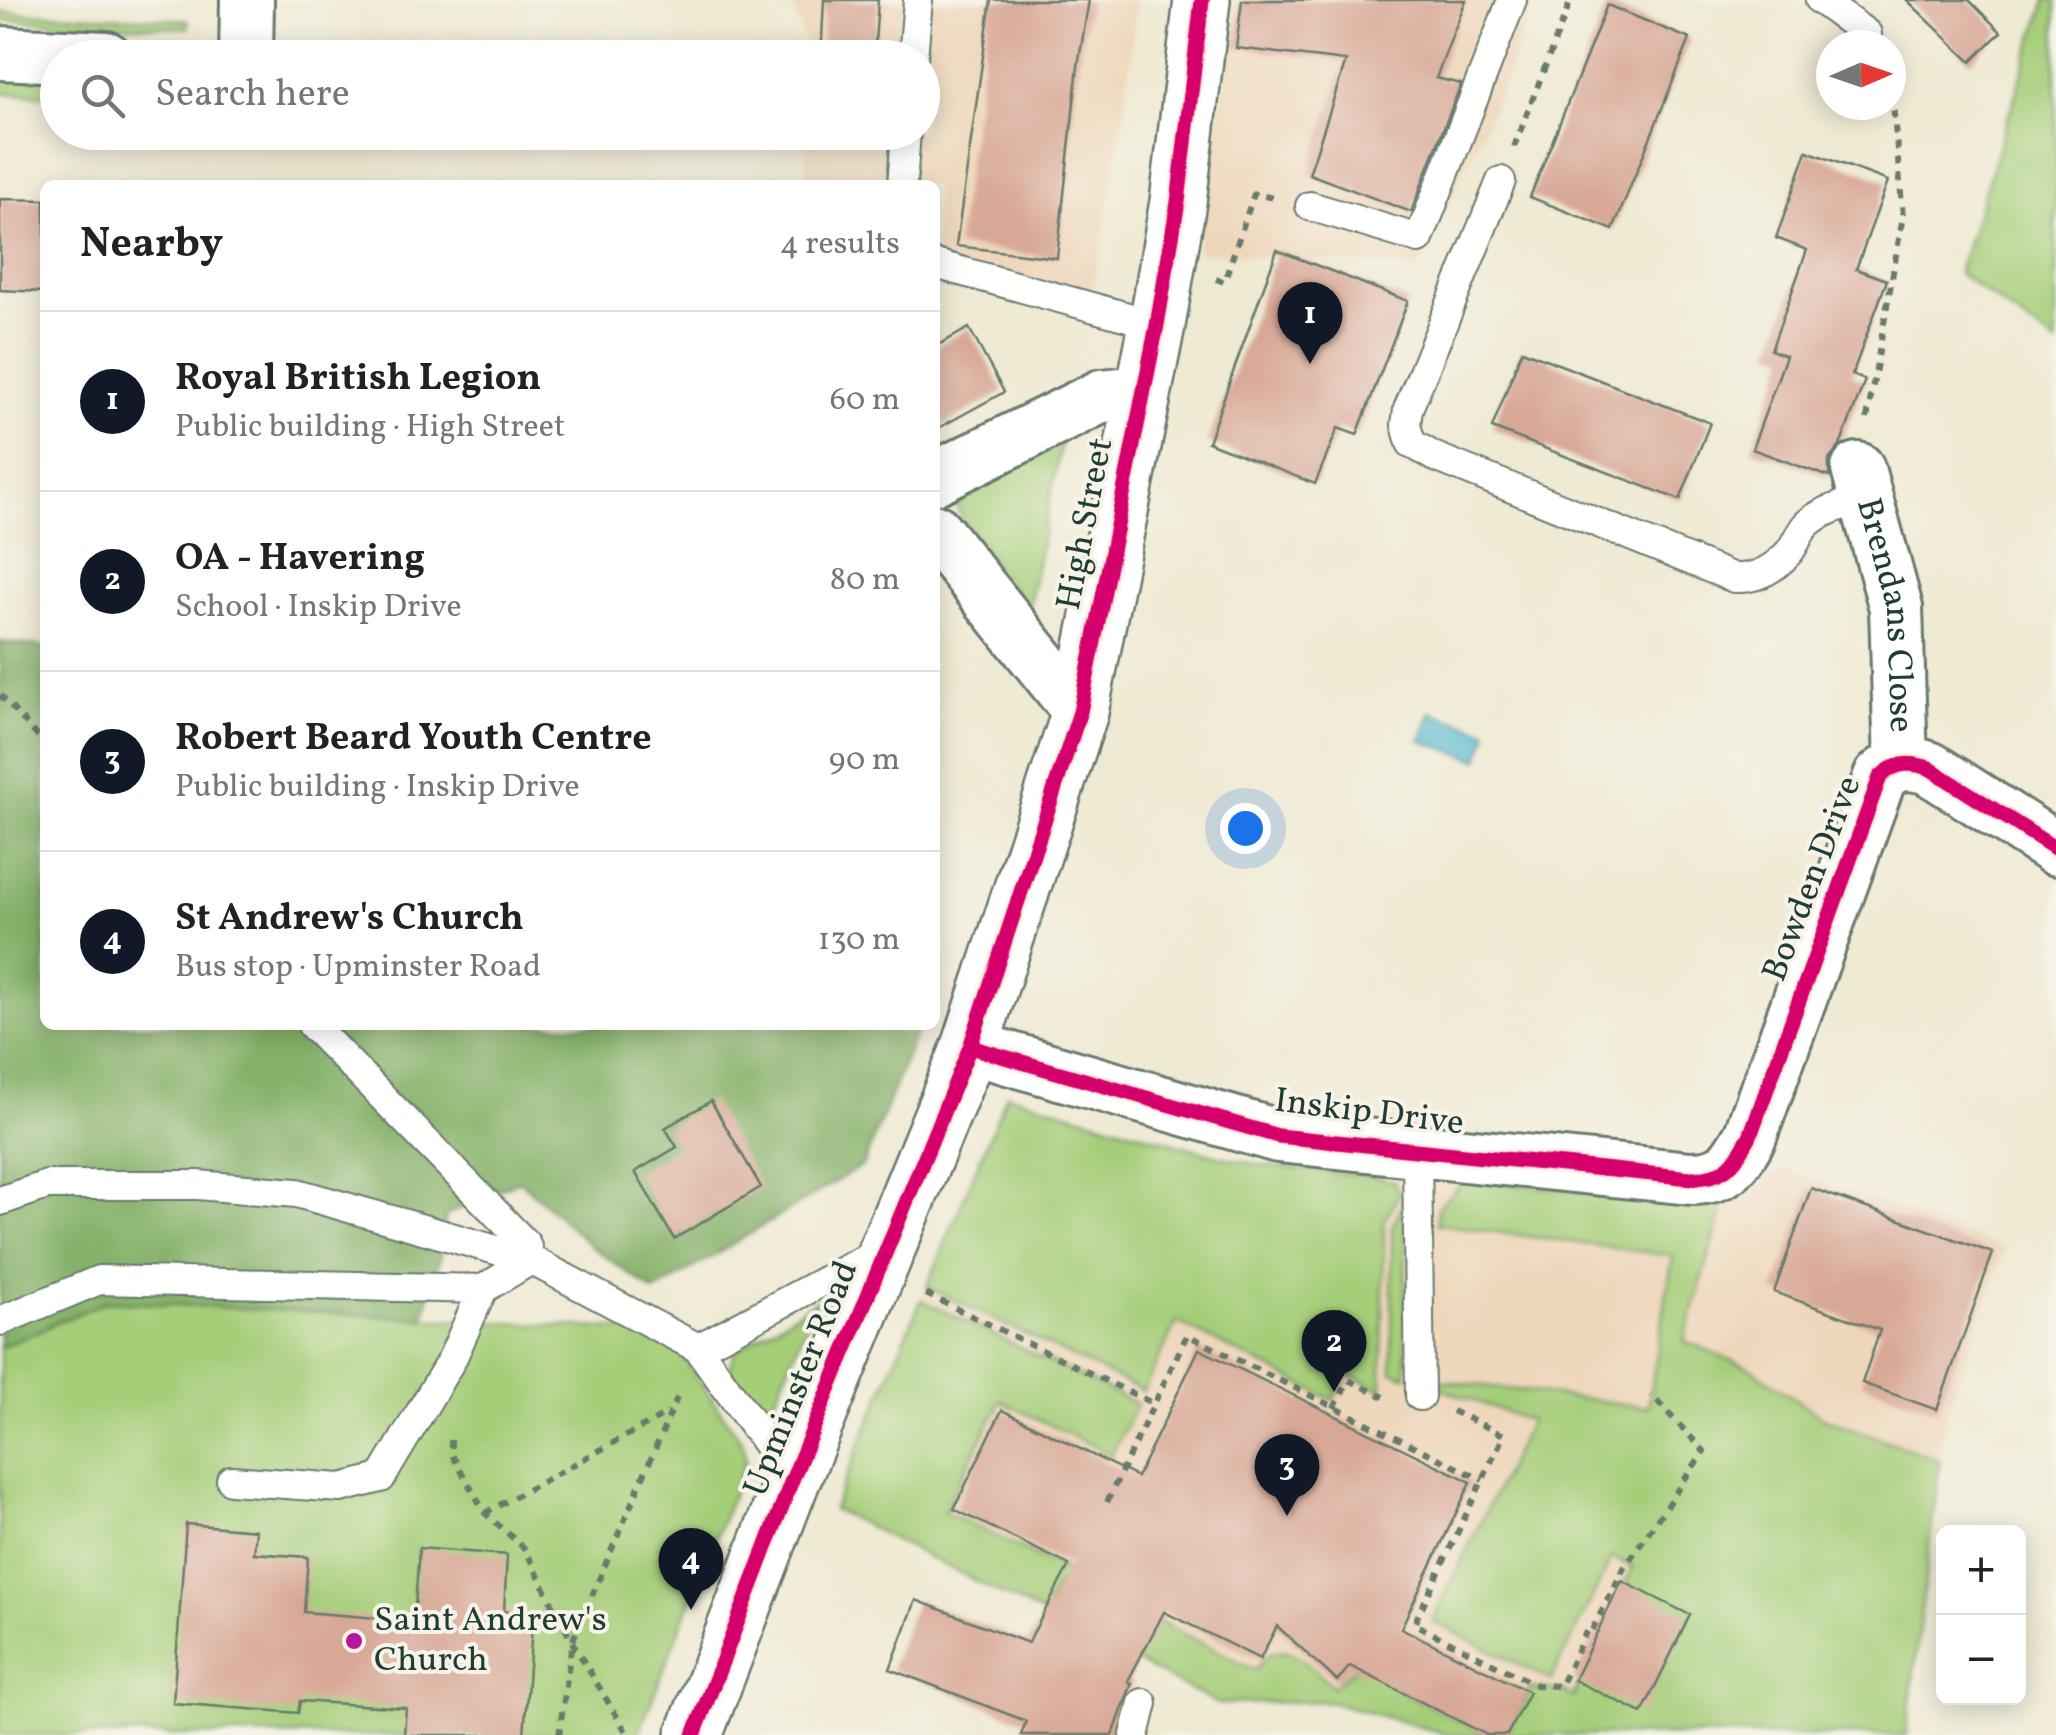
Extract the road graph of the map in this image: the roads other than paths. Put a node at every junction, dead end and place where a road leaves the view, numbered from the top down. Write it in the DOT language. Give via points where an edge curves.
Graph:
graph roads {
  1 [pos="247,0"];
  2 [pos="918,0"];
  3 [pos="1202,0"];
  4 [pos="1512,0"];
  5 [pos="1820,0"];
  6 [pos="1861,30"];
  7 [pos="246,40"];
  8 [pos="915,40"];
  9 [pos="0,53"];
  10 [pos="40,55"];
  11 [pos="905,150"];
  12 [pos="902,180"];
  13 [pos="1501,181"];
  14 [pos="1310,206"];
  15 [pos="940,265"];
  16 [pos="1157,325"];
  17 [pos="1143,392"];
  18 [pos="940,476"];
  19 [pos="1862,484"];
  20 [pos="940,537"];
  21 [pos="1080,712"];
  22 [pos="1901,764"];
  23 [pos="2056,849"];
  24 [pos="317,1030"];
  25 [pos="970,1047"];
  26 [pos="1750,1136"];
  27 [pos="1417,1151"];
  28 [pos="0,1201"];
  29 [pos="883,1259"];
  30 [pos="531,1260"];
  31 [pos="483,1289"];
  32 [pos="0,1321"];
  33 [pos="698,1348"];
  34 [pos="1408,1399"];
  35 [pos="231,1480"];
  36 [pos="792,1480"];
  37 [pos="1143,1703"];
  38 [pos="694,1735"];
  39 [pos="1135,1735"];
  1 -- 7 [label="street"];
  2 -- 8 [label="lane"];
  3 -- 16 [label="main road, High Street"];
  4 -- 14 [label="lane" via="1418,239"];
  5 -- 6 [label="lane"];
  9 -- 10 [label="street"];
  11 -- 12 [label="lane"];
  13 -- 19 [label="lane" via="1408,409 1411,443 1734,578 1772,569 1805,526"];
  15 -- 16 [label="lane"];
  16 -- 17 [label="main road, High Street"];
  17 -- 18 [label="street" via="1102,396"];
  17 -- 21 [label="main road, High Street"];
  19 -- 22 [label="street, Brendans Close" via="1896,608"];
  20 -- 21 [label="street"];
  21 -- 25 [label="main road, High Street"];
  22 -- 23 [label="street, Bowden Drive" via="1929,768"];
  22 -- 26 [label="street, Bowden Drive" via="1880,777"];
  24 -- 30 [label="lane" via="526,1244"];
  25 -- 27 [label="street, Inskip Drive" via="1278,1136"];
  25 -- 29 [label="main road, Upminster Road"];
  26 -- 27 [label="street, Inskip Drive" via="1728,1169 1704,1178"];
  27 -- 34 [label="lane"];
  28 -- 30 [label="lane" via="47,1185 297,1193"];
  29 -- 33 [label="lane"];
  29 -- 36 [label="main road, Upminster Road"];
  30 -- 31 [label="lane"];
  30 -- 33 [label="lane"];
  31 -- 32 [label="lane" via="99,1280"];
  31 -- 35 [label="lane" via="452,1359 382,1478 341,1488"];
  33 -- 36 [label="lane"];
  36 -- 38 [label="main road, Upminster Road"];
  37 -- 39 [label="lane"];
}
